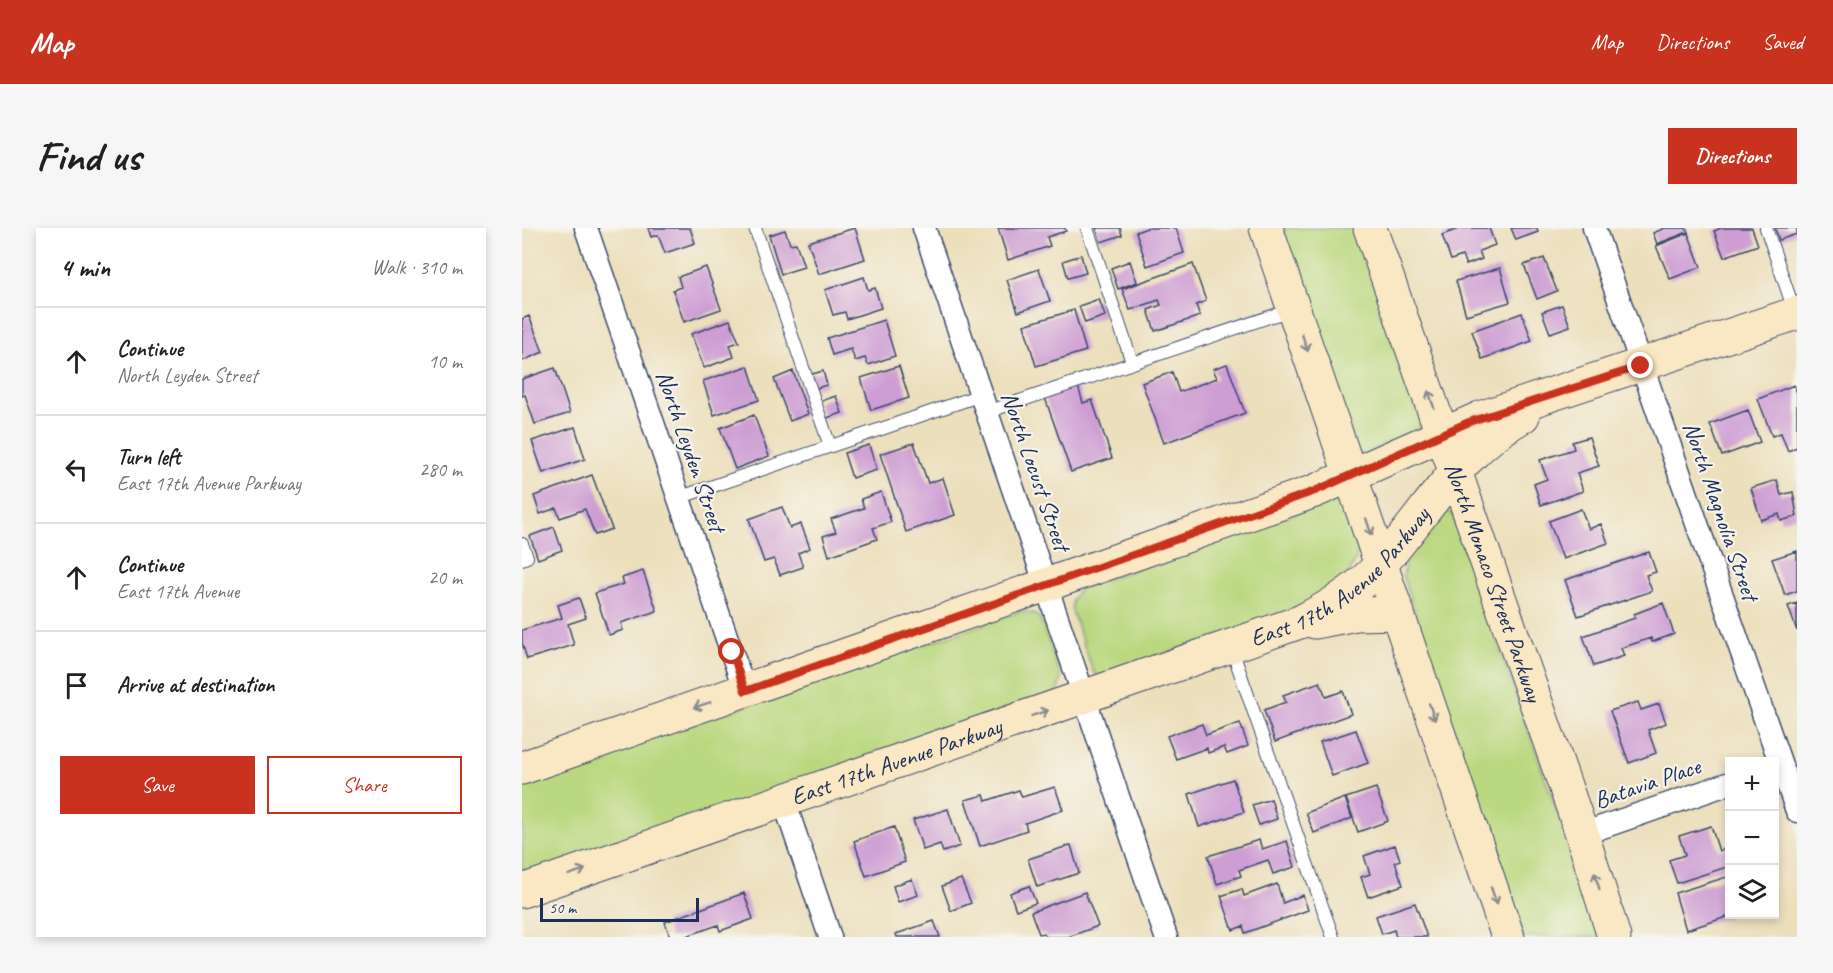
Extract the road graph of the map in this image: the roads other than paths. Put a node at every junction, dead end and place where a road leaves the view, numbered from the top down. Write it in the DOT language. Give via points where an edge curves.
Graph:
graph roads {
  1 [pos="586,228"];
  2 [pos="755,228"];
  3 [pos="924,228"];
  4 [pos="1087,228"];
  5 [pos="1266,228"];
  6 [pos="1370,228"];
  7 [pos="1594,228"];
  8 [pos="1766,228"];
  9 [pos="1293,309"];
  10 [pos="1796,315"];
  11 [pos="1132,362"];
  12 [pos="1641,366"];
  13 [pos="1589,384"];
  14 [pos="984,404"];
  15 [pos="1443,433"];
  16 [pos="830,446"];
  17 [pos="1455,469"];
  18 [pos="1351,477"];
  19 [pos="678,498"];
  20 [pos="522,544"];
  21 [pos="522,559"];
  22 [pos="1381,564"];
  23 [pos="1047,586"];
  24 [pos="1398,613"];
  25 [pos="1278,630"];
  26 [pos="1231,647"];
  27 [pos="745,691"];
  28 [pos="1085,698"];
  29 [pos="1784,764"];
  30 [pos="522,768"];
  31 [pos="1725,785"];
  32 [pos="784,801"];
  33 [pos="1797,811"];
  34 [pos="1582,834"];
  35 [pos="522,891"];
  36 [pos="830,937"];
  37 [pos="1166,937"];
  38 [pos="1333,937"];
  39 [pos="1508,937"];
  40 [pos="1614,937"];
  1 -- 19 [label="street, North Leyden Street"];
  2 -- 16 [label="lane"];
  3 -- 14 [label="street, North Locust Street"];
  4 -- 11 [label="lane"];
  5 -- 9 [label="main road"];
  15 -- 6 [label="main road, North Monaco Street Parkway, one-way"];
  7 -- 12 [label="street, North Magnolia Street"];
  8 -- 10 [label="lane"];
  9 -- 11 [label="lane"];
  9 -- 18 [label="main road, one-way"];
  10 -- 12 [label="main road"];
  11 -- 14 [label="lane"];
  12 -- 13 [label="main road"];
  12 -- 29 [label="street, North Magnolia Street"];
  13 -- 15 [label="main road"];
  13 -- 17 [label="main road, East 17th Avenue Parkway" via="1496,432"];
  14 -- 16 [label="lane"];
  14 -- 23 [label="street, North Locust Street"];
  15 -- 17 [label="main road, North Monaco Street Parkway"];
  15 -- 18 [label="main road"];
  16 -- 19 [label="lane"];
  17 -- 22 [label="main road, East 17th Avenue Parkway"];
  17 -- 34 [label="main road, North Monaco Street Parkway"];
  18 -- 22 [label="main road, one-way"];
  18 -- 23 [label="main road"];
  19 -- 27 [label="street, North Leyden Street"];
  20 -- 21 [label="lane" via="527,557"];
  22 -- 24 [label="main road"];
  22 -- 25 [label="main road, East 17th Avenue Parkway" via="1341,599"];
  23 -- 27 [label="main road"];
  23 -- 28 [label="street, North Locust Street"];
  24 -- 25 [label="main road" via="1356,614"];
  24 -- 39 [label="main road, one-way"];
  25 -- 26 [label="main road, East 17th Avenue Parkway"];
  26 -- 28 [label="main road, East 17th Avenue Parkway"];
  26 -- 38 [label="lane"];
  27 -- 30 [label="main road, one-way"];
  32 -- 28 [label="main road, East 17th Avenue Parkway, one-way"];
  28 -- 37 [label="street, North Locust Street"];
  29 -- 33 [label="street, North Magnolia Street"];
  31 -- 34 [label="street, Batavia Place"];
  35 -- 32 [label="main road, East 17th Avenue Parkway, one-way"];
  32 -- 36 [label="street"];
  40 -- 34 [label="main road, North Monaco Street Parkway, one-way"];
}
